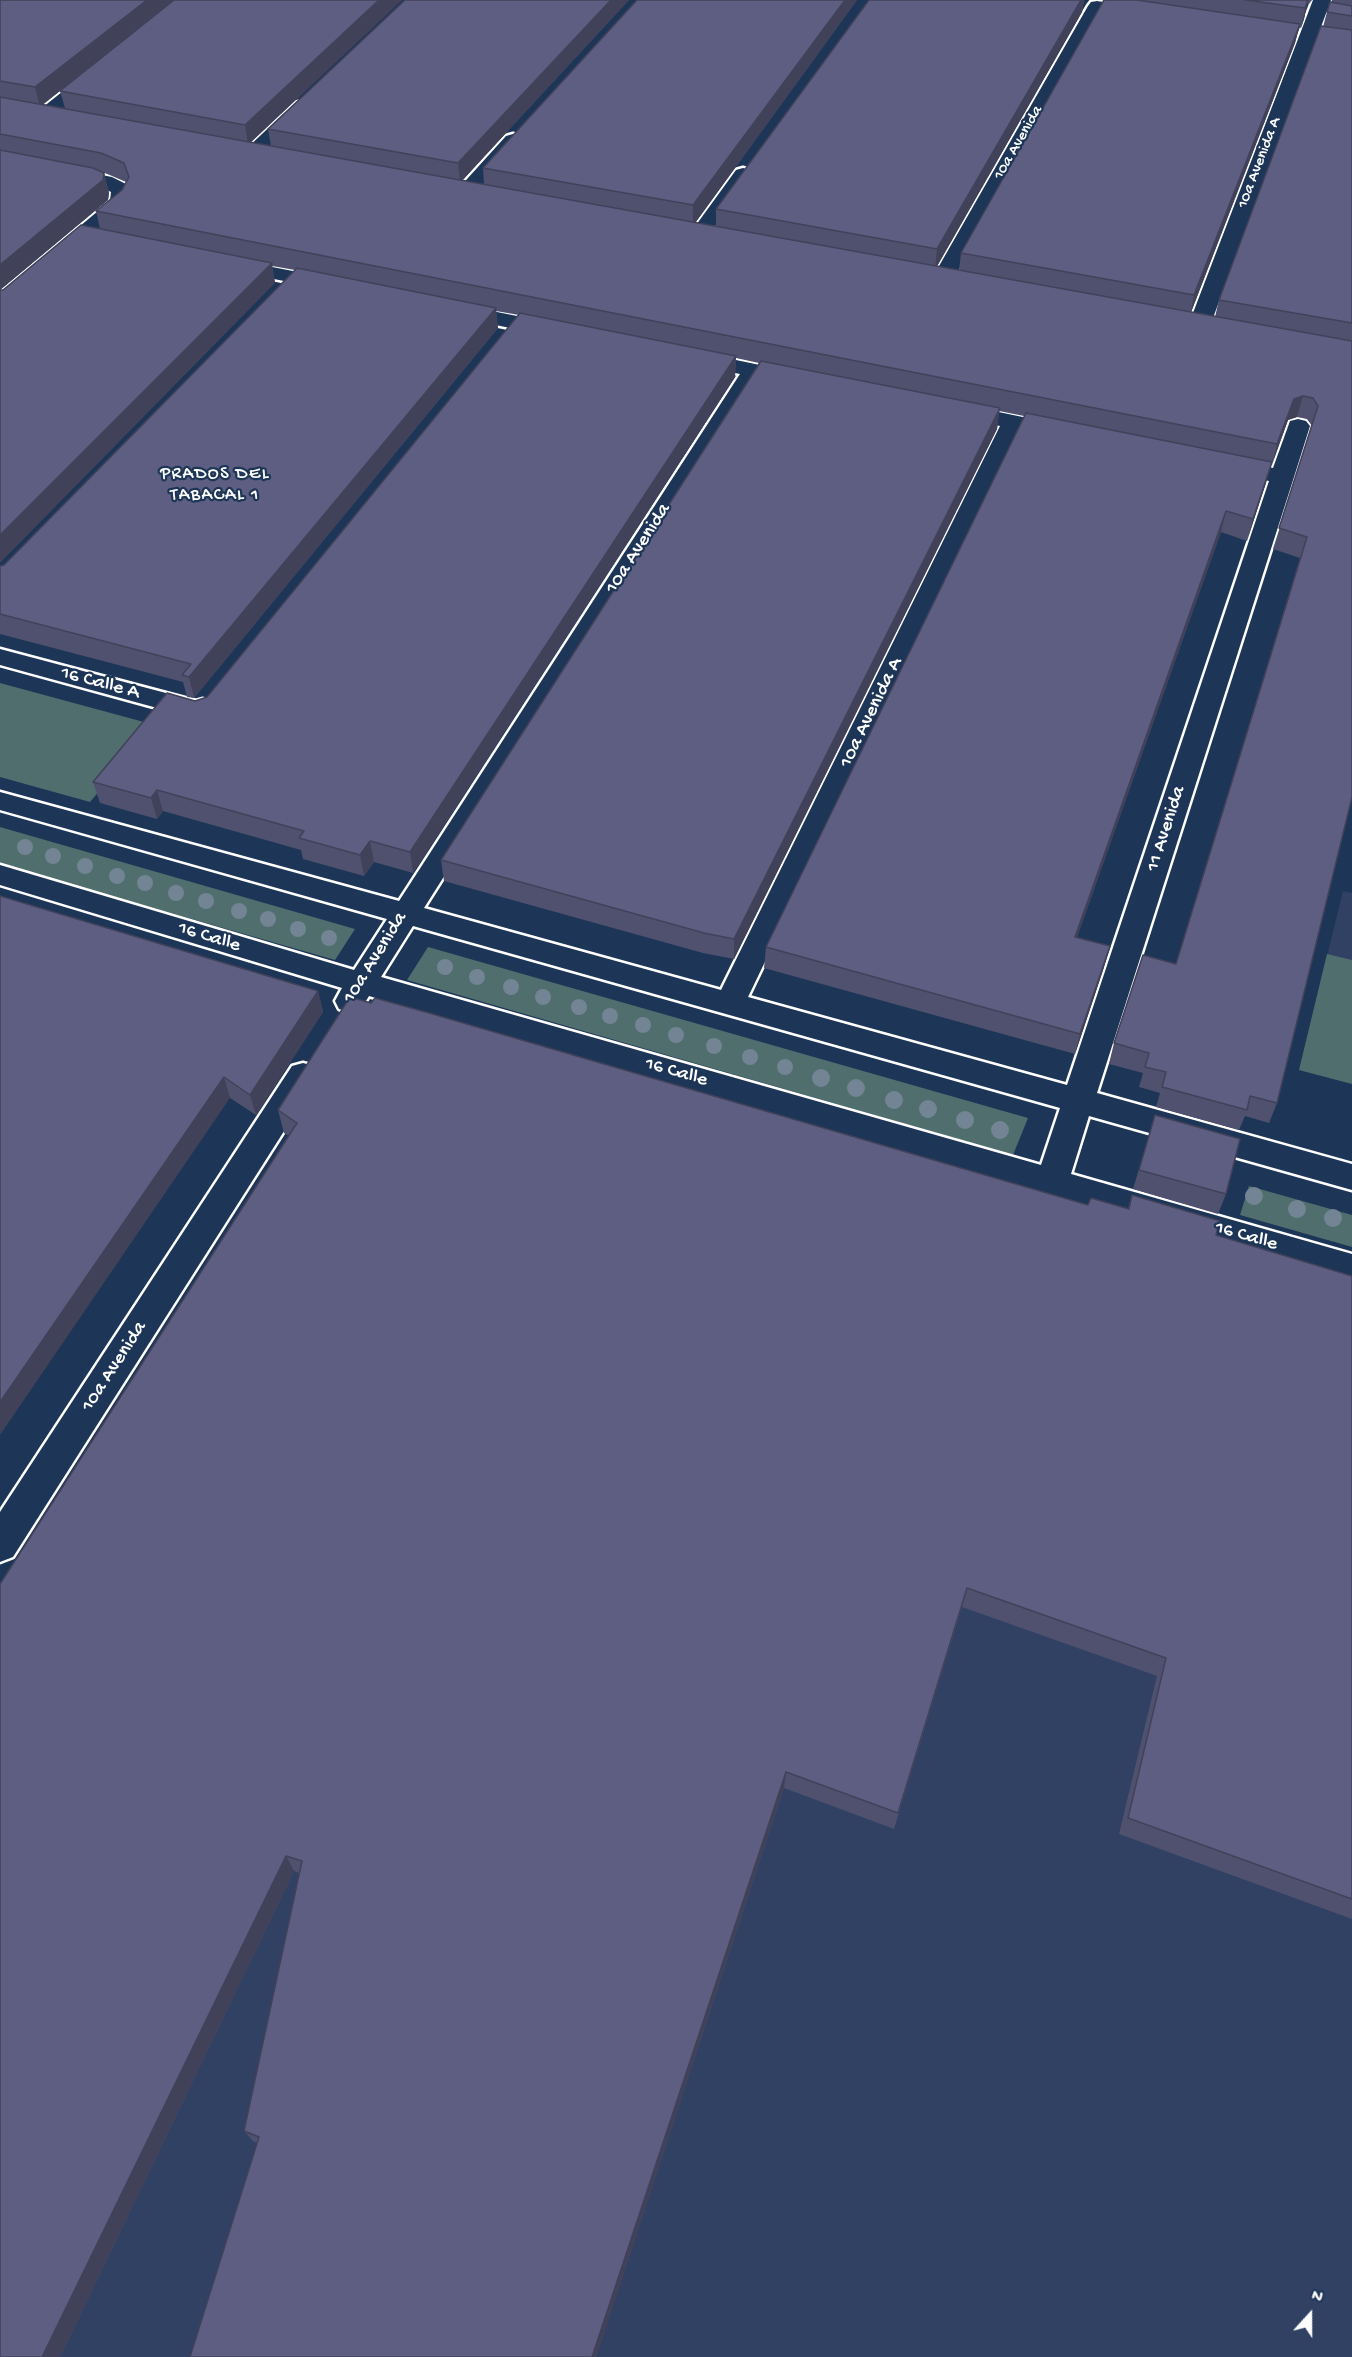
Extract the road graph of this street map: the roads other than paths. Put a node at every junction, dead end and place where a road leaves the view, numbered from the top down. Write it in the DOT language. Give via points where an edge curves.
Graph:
graph roads {
  1 [pos="1075,3"];
  2 [pos="1320,6"];
  3 [pos="1296,9"];
  4 [pos="1341,16"];
  5 [pos="1302,36"];
  6 [pos="1330,40"];
  7 [pos="108,65"];
  8 [pos="313,97"];
  9 [pos="23,111"];
  10 [pos="45,115"];
  11 [pos="68,120"];
  12 [pos="530,123"];
  13 [pos="230,149"];
  14 [pos="253,153"];
  15 [pos="277,158"];
  16 [pos="753,160"];
  17 [pos="0,161"];
  18 [pos="441,188"];
  19 [pos="465,193"];
  20 [pos="488,197"];
  21 [pos="675,231"];
  22 [pos="82,236"];
  23 [pos="698,236"];
  24 [pos="721,240"];
  25 [pos="105,241"];
  26 [pos="206,260"];
  27 [pos="919,275"];
  28 [pos="296,278"];
  29 [pos="942,280"];
  30 [pos="965,284"];
  31 [pos="354,289"];
  32 [pos="280,294"];
  33 [pos="0,304"];
  34 [pos="435,306"];
  35 [pos="1175,322"];
  36 [pos="1199,326"];
  37 [pos="1222,330"];
  38 [pos="573,334"];
  39 [pos="674,355"];
  40 [pos="753,371"];
  41 [pos="821,384"];
  42 [pos="935,406"];
  43 [pos="1014,422"];
  44 [pos="1298,426"];
  45 [pos="1081,435"];
  46 [pos="1204,460"];
  47 [pos="1272,475"];
  48 [pos="0,657"];
  49 [pos="208,701"];
  50 [pos="0,801"];
  51 [pos="0,875"];
  52 [pos="405,912"];
  53 [pos="361,983"];
  54 [pos="730,1003"];
  55 [pos="336,1022"];
  56 [pos="317,1052"];
  57 [pos="1078,1101"];
  58 [pos="1352,1177"];
  59 [pos="1052,1181"];
  60 [pos="1352,1268"];
  61 [pos="0,1545"];
  1 -- 29 [label="street, 10a Avenida" via="1103,7"];
  2 -- 3 [label="street"];
  2 -- 4 [label="street"];
  2 -- 5 [label="street, 10a Avenida A"];
  5 -- 6 [label="street"];
  5 -- 36 [label="street, 10a Avenida A"];
  7 -- 10 [label="street"];
  8 -- 14 [label="street"];
  9 -- 10 [label="street"];
  10 -- 11 [label="street"];
  12 -- 19 [label="street"];
  13 -- 14 [label="street"];
  14 -- 15 [label="street"];
  16 -- 23 [label="street"];
  17 -- 22 [label="street" via="105,181 121,189 118,204"];
  18 -- 19 [label="street"];
  19 -- 20 [label="street"];
  21 -- 23 [label="street"];
  22 -- 25 [label="street"];
  22 -- 33 [label="street"];
  23 -- 24 [label="street"];
  26 -- 28 [label="street"];
  27 -- 29 [label="street"];
  28 -- 31 [label="street"];
  28 -- 32 [label="street"];
  29 -- 30 [label="street"];
  34 -- 38 [label="street" via="509,331"];
  35 -- 36 [label="street"];
  36 -- 37 [label="street"];
  39 -- 40 [label="street"];
  40 -- 41 [label="street"];
  40 -- 52 [label="street, 10a Avenida"];
  42 -- 43 [label="street"];
  43 -- 45 [label="street"];
  43 -- 54 [label="street, 10a Avenida A"];
  44 -- 47 [label="street, 11 Avenida"];
  46 -- 47 [label="street"];
  47 -- 57 [label="street, 11 Avenida"];
  48 -- 49 [label="street, 16 Calle A"];
  50 -- 52 [label="street"];
  51 -- 53 [label="street, 16 Calle"];
  52 -- 53 [label="street, 10a Avenida"];
  52 -- 54 [label="street"];
  53 -- 55 [label="street, 10a Avenida"];
  53 -- 59 [label="street, 16 Calle"];
  54 -- 57 [label="street"];
  56 -- 61 [label="street, 10a Avenida"];
  57 -- 58 [label="street"];
  57 -- 59 [label="street, 11 Avenida"];
  59 -- 60 [label="street, 16 Calle"];
}
